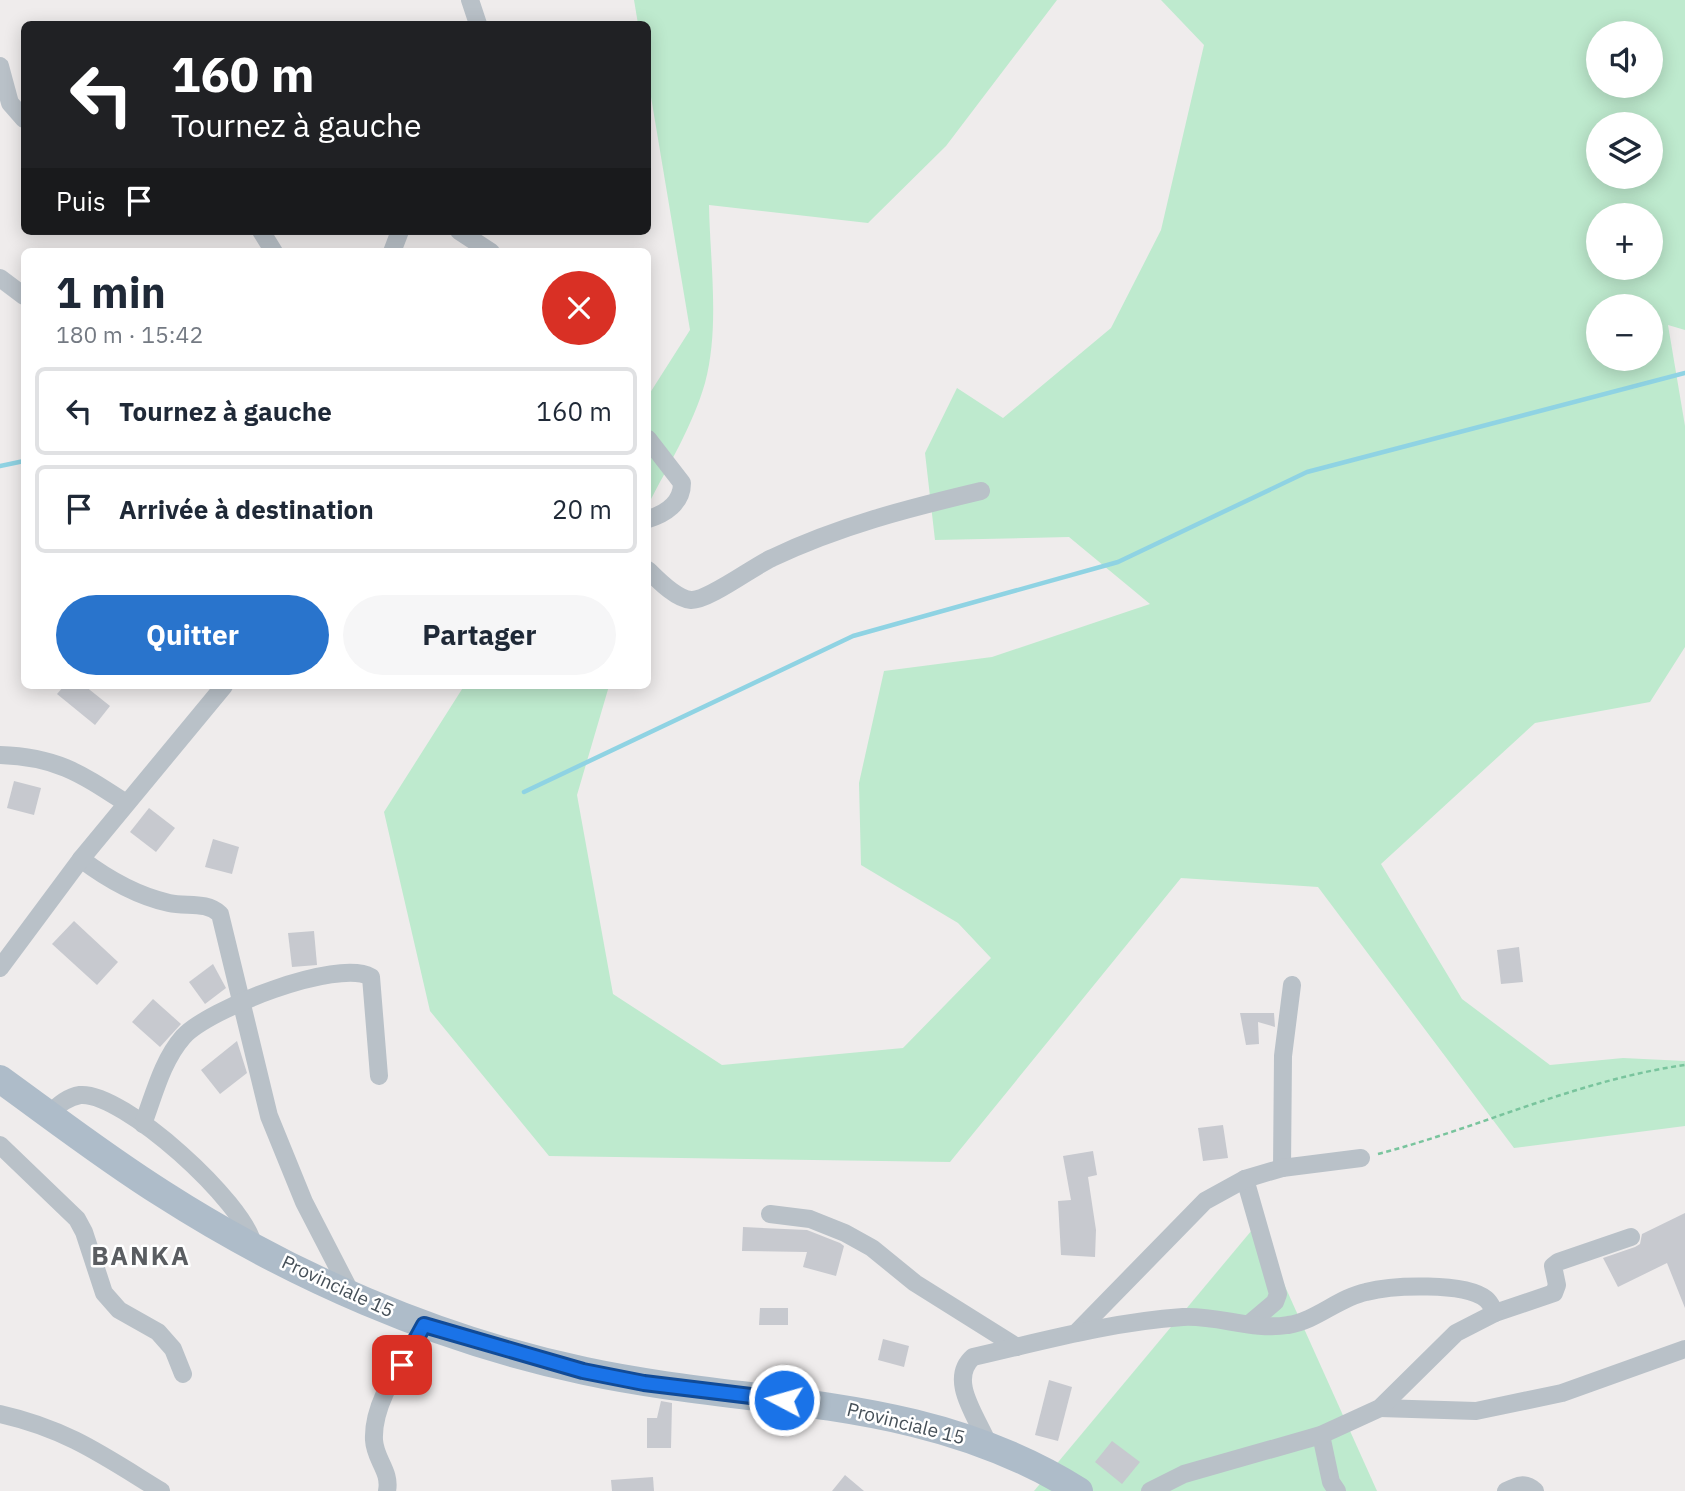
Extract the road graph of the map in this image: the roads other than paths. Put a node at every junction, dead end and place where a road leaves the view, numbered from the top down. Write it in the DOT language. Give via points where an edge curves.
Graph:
graph roads {
  1 [pos="470,0"];
  2 [pos="477,21"];
  3 [pos="0,66"];
  4 [pos="5,105"];
  5 [pos="21,117"];
  6 [pos="465,235"];
  7 [pos="485,248"];
  8 [pos="0,278"];
  9 [pos="21,294"];
  10 [pos="651,443"];
  11 [pos="981,491"];
  12 [pos="651,517"];
  13 [pos="651,573"];
  14 [pos="222,689"];
  15 [pos="0,755"];
  16 [pos="127,803"];
  17 [pos="81,859"];
  18 [pos="0,968"];
  19 [pos="1292,985"];
  20 [pos="240,1000"];
  21 [pos="379,1076"];
  22 [pos="0,1079"];
  23 [pos="49,1114"];
  24 [pos="143,1124"];
  25 [pos="0,1145"];
  26 [pos="1361,1158"];
  27 [pos="1282,1168"];
  28 [pos="1245,1179"];
  29 [pos="770,1214"];
  30 [pos="1631,1237"];
  31 [pos="253,1245"];
  32 [pos="351,1293"];
  33 [pos="1494,1313"];
  34 [pos="1249,1324"];
  35 [pos="424,1325"];
  36 [pos="1076,1333"];
  37 [pos="1017,1347"];
  38 [pos="1685,1349"];
  39 [pos="183,1374"];
  40 [pos="1380,1408"];
  41 [pos="0,1414"];
  42 [pos="1321,1435"];
  43 [pos="988,1444"];
  44 [pos="160,1491"];
  45 [pos="387,1491"];
  46 [pos="1079,1491"];
  47 [pos="1150,1491"];
  48 [pos="1336,1491"];
  49 [pos="1506,1491"];
  50 [pos="1535,1491"];
  1 -- 2 [label="street"];
  3 -- 4 [label="street"];
  4 -- 5 [label="street"];
  6 -- 7 [label="street"];
  8 -- 9 [label="street"];
  10 -- 12 [label="street" via="682,483 674,505"];
  11 -- 13 [label="street" via="838,529 756,565 701,598 679,596"];
  14 -- 16 [label="street"];
  15 -- 16 [label="street" via="52,761"];
  16 -- 17 [label="street"];
  17 -- 18 [label="street"];
  17 -- 20 [label="street" via="113,880 168,903 212,907 222,921"];
  19 -- 27 [label="street" via="1283,1056"];
  20 -- 21 [label="street" via="301,982 366,974 373,982"];
  20 -- 24 [label="street" via="184,1035 168,1058"];
  20 -- 32 [label="street" via="269,1116 304,1202"];
  22 -- 23 [label="main road, Provinciale 15"];
  23 -- 24 [label="street" via="63,1101 81,1095 97,1098"];
  23 -- 31 [label="main road, Provinciale 15" via="164,1195"];
  24 -- 31 [label="street" via="235,1210"];
  25 -- 39 [label="street" via="77,1219 104,1293 119,1310 158,1332 173,1349"];
  26 -- 27 [label="street"];
  27 -- 28 [label="street"];
  28 -- 34 [label="street" via="1278,1294"];
  28 -- 36 [label="street" via="1205,1201 1177,1226"];
  29 -- 37 [label="street" via="810,1219 845,1233"];
  30 -- 33 [label="street" via="1558,1262 1553,1266 1554,1293"];
  31 -- 32 [label="main road, Provinciale 15"];
  32 -- 35 [label="main road, Provinciale 15"];
  33 -- 34 [label="street" via="1486,1299 1474,1293 1443,1287 1401,1288 1367,1291 1289,1325"];
  33 -- 40 [label="street" via="1456,1334"];
  34 -- 36 [label="street" via="1208,1316 1183,1317"];
  35 -- 43 [label="main road, Provinciale 15" via="583,1371 897,1417"];
  35 -- 45 [label="street" via="375,1420 377,1456 389,1475"];
  36 -- 37 [label="street"];
  37 -- 43 [label="street" via="973,1357 961,1377"];
  38 -- 40 [label="street" via="1562,1394 1476,1410"];
  40 -- 42 [label="street"];
  41 -- 44 [label="street" via="74,1437"];
  42 -- 47 [label="street" via="1184,1474"];
  42 -- 48 [label="street"];
  43 -- 46 [label="main road, Provinciale 15"];
  49 -- 50 [label="street" via="1520,1484"];
}
